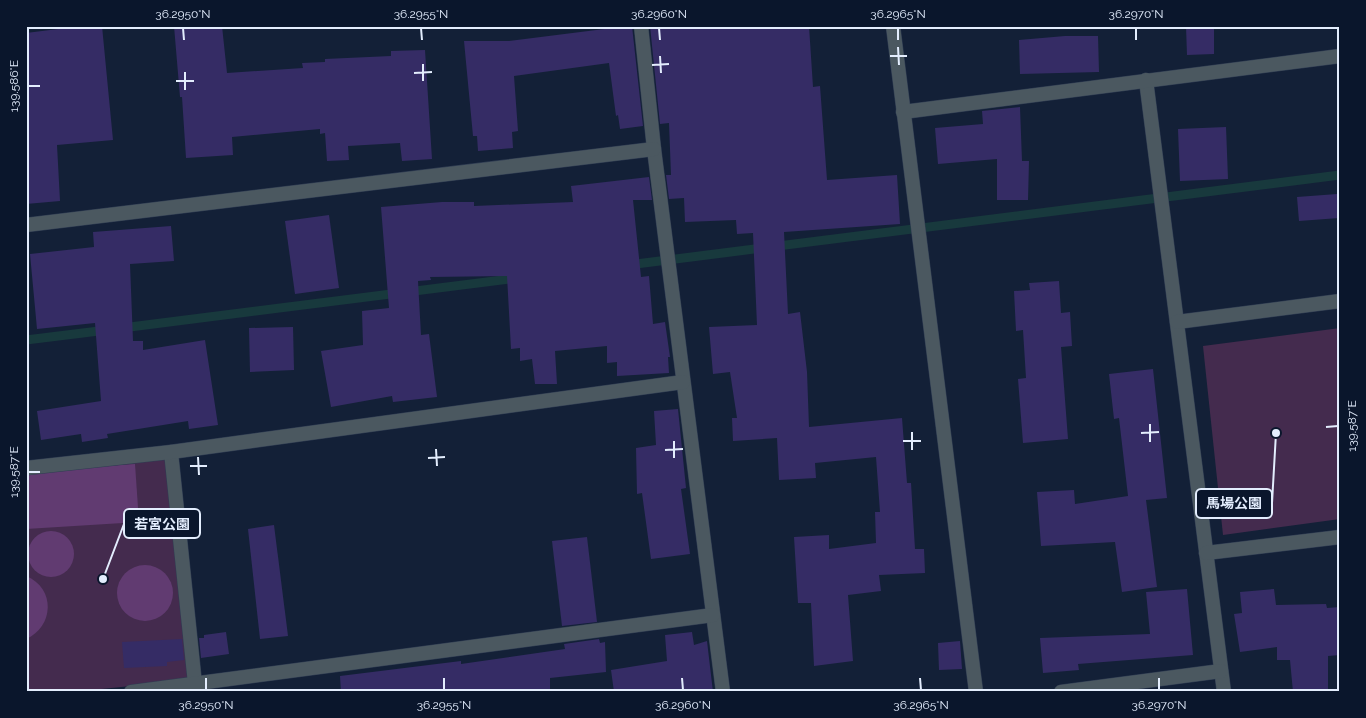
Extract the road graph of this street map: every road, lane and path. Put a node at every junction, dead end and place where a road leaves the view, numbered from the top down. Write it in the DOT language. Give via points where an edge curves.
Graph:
graph roads {
  1 [pos="641,26"];
  2 [pos="893,26"];
  3 [pos="1340,56"];
  4 [pos="1146,80"];
  5 [pos="903,112"];
  6 [pos="654,149"];
  7 [pos="26,225"];
  8 [pos="1340,301"];
  9 [pos="1177,322"];
  10 [pos="683,382"];
  11 [pos="171,452"];
  12 [pos="26,468"];
  13 [pos="1340,537"];
  14 [pos="1206,554"];
  15 [pos="713,615"];
  16 [pos="1221,671"];
  17 [pos="195,684"];
  18 [pos="131,692"];
  19 [pos="723,692"];
  20 [pos="976,692"];
  21 [pos="1061,692"];
  22 [pos="1224,692"];
  1 -- 6 [label="street"];
  2 -- 5 [label="street"];
  3 -- 4 [label="street"];
  4 -- 5 [label="street"];
  4 -- 9 [label="street"];
  5 -- 20 [label="street"];
  6 -- 7 [label="street"];
  6 -- 10 [label="street"];
  8 -- 9 [label="street"];
  9 -- 14 [label="street"];
  10 -- 11 [label="street"];
  10 -- 15 [label="street"];
  11 -- 12 [label="street"];
  11 -- 17 [label="street"];
  13 -- 14 [label="street"];
  14 -- 16 [label="street"];
  15 -- 17 [label="street"];
  15 -- 19 [label="street"];
  16 -- 21 [label="street"];
  16 -- 22 [label="street"];
  17 -- 18 [label="street"];
}
